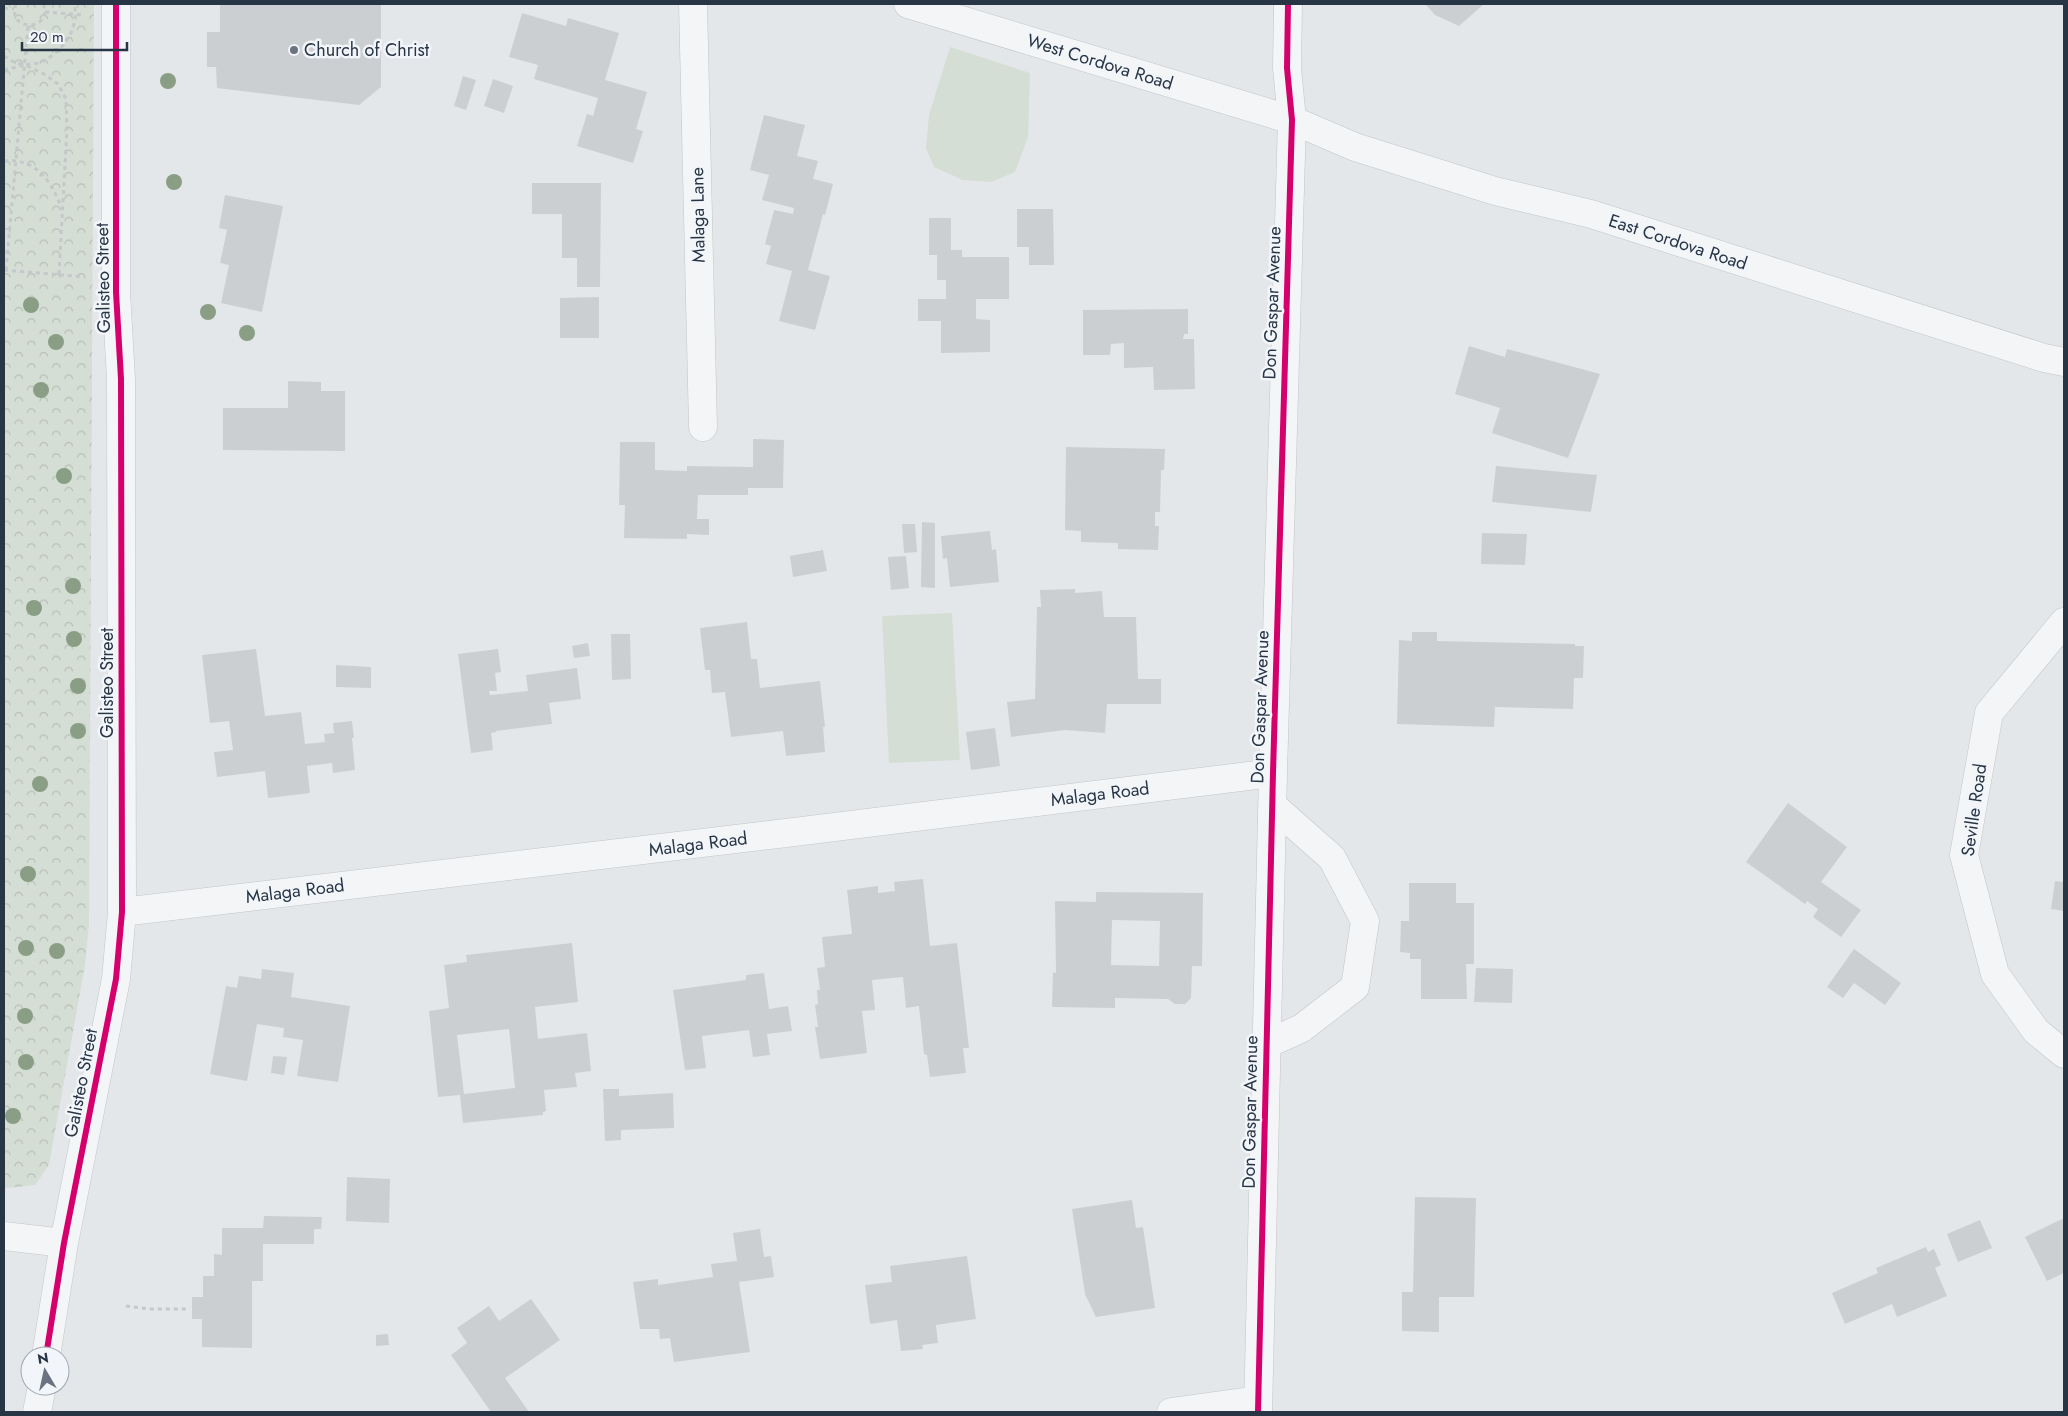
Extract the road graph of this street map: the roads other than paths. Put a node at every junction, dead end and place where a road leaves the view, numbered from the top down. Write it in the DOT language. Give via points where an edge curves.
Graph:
graph roads {
  1 [pos="693,4"];
  2 [pos="908,4"];
  3 [pos="1288,4"];
  4 [pos="105,10"];
  5 [pos="1292,120"];
  6 [pos="2064,362"];
  7 [pos="703,427"];
  8 [pos="2064,622"];
  9 [pos="1273,773"];
  10 [pos="1273,806"];
  11 [pos="122,912"];
  12 [pos="1267,1044"];
  13 [pos="2064,1054"];
  14 [pos="4,1236"];
  15 [pos="64,1243"];
  16 [pos="48,1346"];
  17 [pos="40,1396"];
  18 [pos="1258,1406"];
  19 [pos="38,1412"];
  20 [pos="1171,1412"];
  1 -- 7 [label="street, Malaga Lane"];
  2 -- 5 [label="street, West Cordova Road"];
  3 -- 5 [label="street, Don Gaspar Avenue" via="1287,68"];
  4 -- 11 [label="street, Galisteo Street" via="121,399"];
  5 -- 6 [label="street, East Cordova Road" via="1355,147 1486,188 1591,214"];
  5 -- 9 [label="street, Don Gaspar Avenue"];
  8 -- 13 [label="street, Seville Road" via="1989,713 1964,856 1995,974 2036,1031"];
  9 -- 10 [label="street, Don Gaspar Avenue"];
  9 -- 11 [label="street, Malaga Road"];
  10 -- 12 [label="street, Don Gaspar Avenue"];
  10 -- 12 [label="street" via="1332,858 1365,921 1355,987 1302,1028"];
  11 -- 15 [label="street, Galisteo Street" via="116,979"];
  12 -- 18 [label="street, Don Gaspar Avenue"];
  14 -- 15 [label="street"];
  15 -- 16 [label="street, Galisteo Street"];
  17 -- 19 [label="street"];
  18 -- 20 [label="street"];
}
